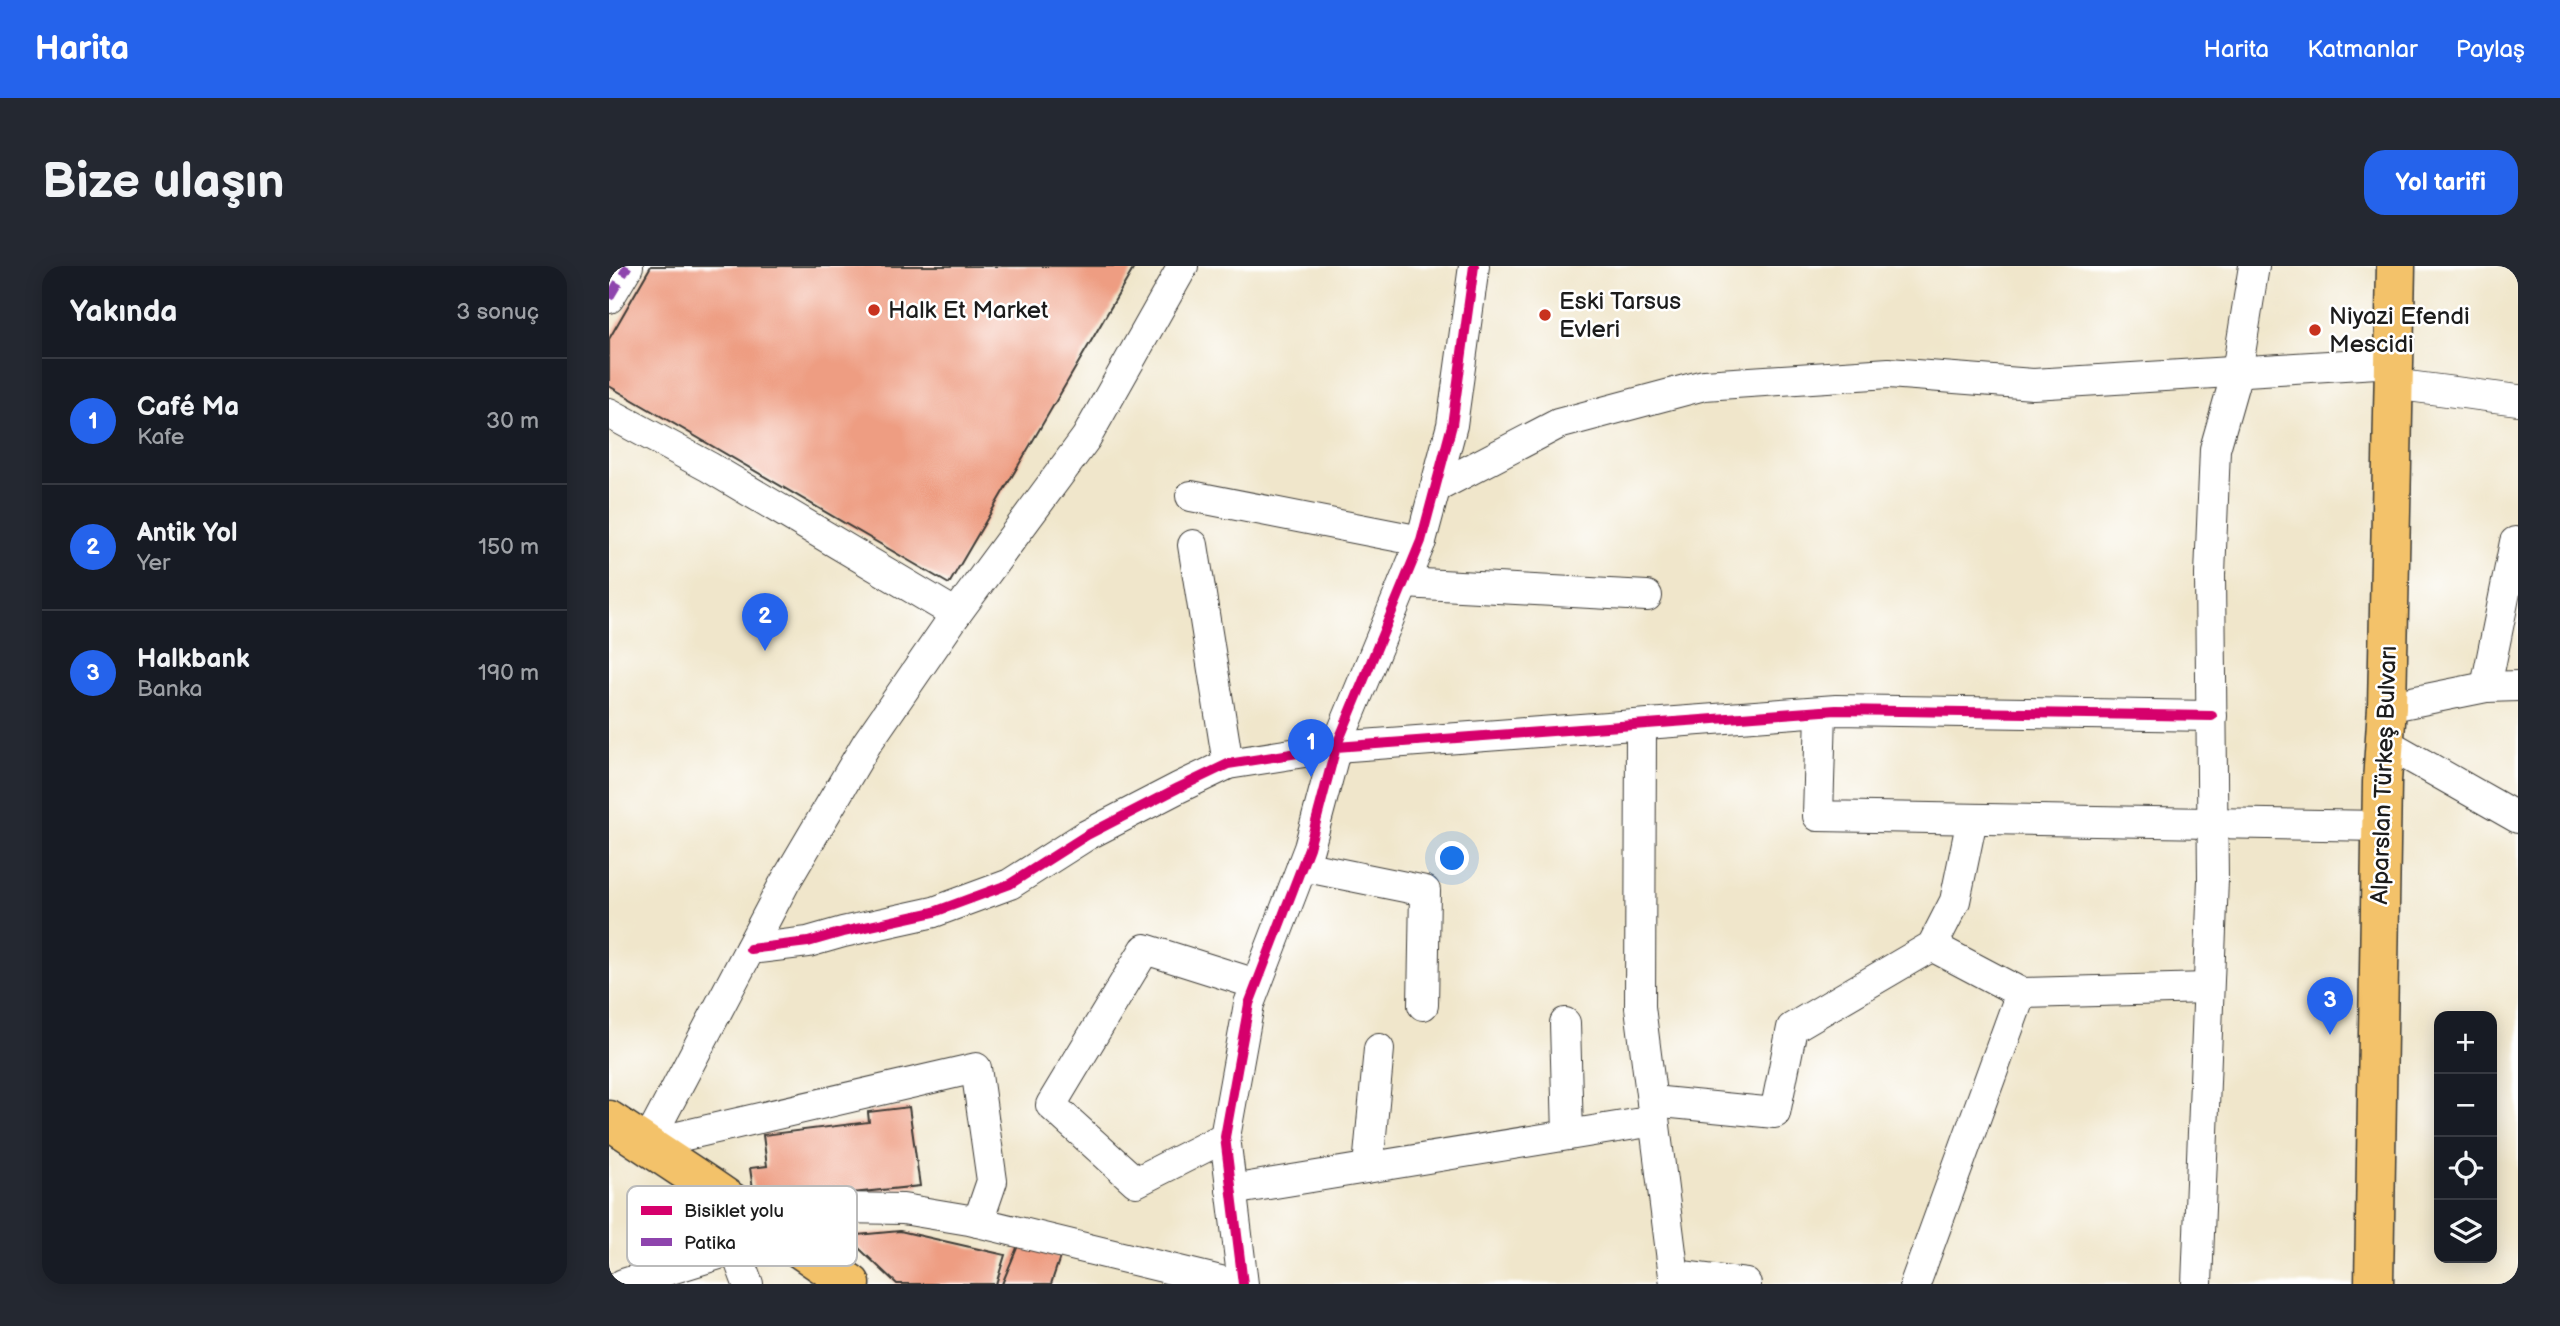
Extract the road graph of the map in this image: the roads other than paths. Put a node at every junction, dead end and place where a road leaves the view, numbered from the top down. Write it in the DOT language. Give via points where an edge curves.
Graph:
graph roads {
  1 [pos="628,266"];
  2 [pos="1184,266"];
  3 [pos="1474,266"];
  4 [pos="2254,266"];
  5 [pos="2396,266"];
  6 [pos="609,298"];
  7 [pos="2237,372"];
  8 [pos="2393,373"];
  9 [pos="2518,400"];
  10 [pos="609,412"];
  11 [pos="1435,488"];
  12 [pos="1191,496"];
  13 [pos="1421,541"];
  14 [pos="2515,542"];
  15 [pos="1193,545"];
  16 [pos="1404,583"];
  17 [pos="1647,596"];
  18 [pos="956,614"];
  19 [pos="2486,687"];
  20 [pos="2518,687"];
  21 [pos="1821,712"];
  22 [pos="2212,716"];
  23 [pos="2386,724"];
  24 [pos="1641,725"];
  25 [pos="1336,747"];
  26 [pos="1228,764"];
  27 [pos="2518,818"];
  28 [pos="1972,819"];
  29 [pos="2213,824"];
  30 [pos="2381,826"];
  31 [pos="1302,866"];
  32 [pos="1932,946"];
  33 [pos="750,949"];
  34 [pos="1257,984"];
  35 [pos="2209,988"];
  36 [pos="2021,993"];
  37 [pos="1423,1005"];
  38 [pos="1565,1023"];
  39 [pos="1379,1049"];
  40 [pos="1653,1111"];
  41 [pos="609,1121"];
  42 [pos="1568,1135"];
  43 [pos="1225,1137"];
  44 [pos="647,1144"];
  45 [pos="1368,1167"];
  46 [pos="709,1186"];
  47 [pos="1231,1190"];
  48 [pos="857,1208"];
  49 [pos="978,1222"];
  50 [pos="680,1266"];
  51 [pos="741,1266"];
  52 [pos="825,1266"];
  53 [pos="1674,1280"];
  54 [pos="622,1284"];
  55 [pos="748,1284"];
  56 [pos="851,1284"];
  57 [pos="1233,1284"];
  58 [pos="1243,1284"];
  59 [pos="1746,1284"];
  60 [pos="1915,1284"];
  61 [pos="2197,1284"];
  62 [pos="2375,1284"];
  1 -- 6 [label="street"];
  2 -- 18 [label="street" via="1086,438"];
  3 -- 11 [label="street" via="1452,425"];
  4 -- 7 [label="street"];
  5 -- 8 [label="main road, Alparslan Türkeş Bulvarı"];
  7 -- 8 [label="street"];
  7 -- 11 [label="street" via="2033,384 1889,373 1704,385 1558,424"];
  7 -- 22 [label="street" via="2215,449 2210,575"];
  8 -- 9 [label="street"];
  8 -- 23 [label="main road, Alparslan Türkeş Bulvarı"];
  10 -- 18 [label="street"];
  11 -- 13 [label="street"];
  12 -- 13 [label="street"];
  13 -- 16 [label="street"];
  14 -- 19 [label="street"];
  15 -- 26 [label="street"];
  16 -- 17 [label="street"];
  16 -- 25 [label="street"];
  18 -- 33 [label="street" via="867,743"];
  19 -- 20 [label="street"];
  19 -- 23 [label="street"];
  21 -- 22 [label="street"];
  21 -- 24 [label="street"];
  21 -- 28 [label="street" via="1818,816"];
  22 -- 29 [label="street"];
  23 -- 27 [label="street"];
  23 -- 30 [label="main road, Alparslan Türkeş Bulvarı"];
  24 -- 25 [label="street"];
  24 -- 40 [label="street" via="1640,1007"];
  25 -- 26 [label="street"];
  25 -- 31 [label="street"];
  26 -- 33 [label="street" via="1087,835 1010,884 933,912 808,942"];
  28 -- 29 [label="street"];
  28 -- 32 [label="street" via="1955,901"];
  29 -- 30 [label="street"];
  29 -- 35 [label="street"];
  30 -- 62 [label="main road, Alparslan Türkeş Bulvarı"];
  31 -- 34 [label="street"];
  31 -- 37 [label="street" via="1425,891"];
  32 -- 36 [label="street"];
  32 -- 40 [label="street" via="1792,1028 1775,1113"];
  33 -- 44 [label="street"];
  34 -- 43 [label="street" via="1249,1004"];
  34 -- 43 [label="street" via="1145,949 1051,1105 1136,1182"];
  35 -- 36 [label="street"];
  35 -- 61 [label="street"];
  36 -- 60 [label="street"];
  38 -- 42 [label="street"];
  39 -- 45 [label="street"];
  40 -- 42 [label="street"];
  40 -- 53 [label="street"];
  41 -- 44 [label="main road"];
  42 -- 45 [label="street"];
  43 -- 47 [label="street"];
  44 -- 46 [label="main road"];
  44 -- 49 [label="street" via="976,1068 992,1181"];
  45 -- 47 [label="street"];
  47 -- 58 [label="street"];
  48 -- 49 [label="street" via="903,1209"];
  49 -- 57 [label="street"];
  50 -- 54 [label="street"];
  51 -- 55 [label="street"];
  52 -- 56 [label="main road"];
  53 -- 59 [label="street"];
}
